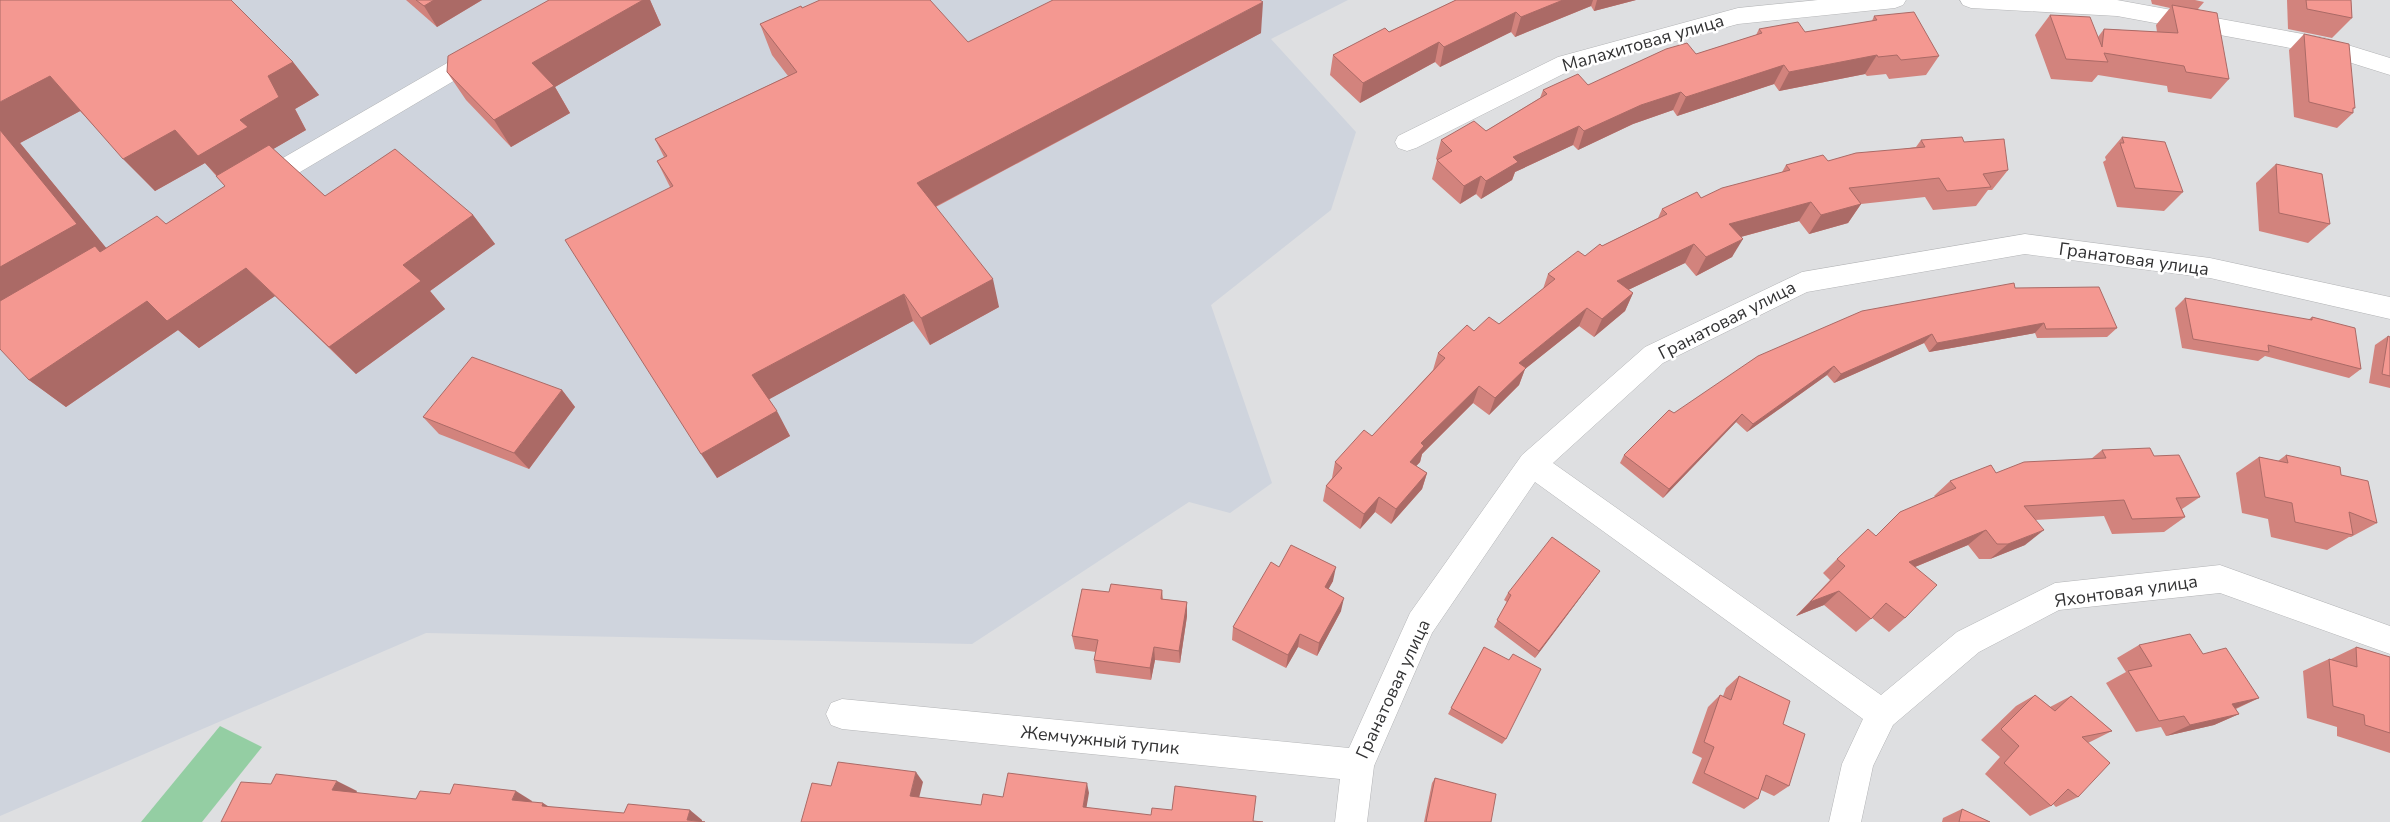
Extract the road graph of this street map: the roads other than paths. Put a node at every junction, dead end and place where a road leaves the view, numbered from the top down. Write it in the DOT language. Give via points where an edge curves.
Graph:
graph roads {
  1 [pos="1895,0"];
  2 [pos="1971,0"];
  3 [pos="500,43"];
  4 [pos="2390,67"];
  5 [pos="1407,142"];
  6 [pos="241,194"];
  7 [pos="2390,308"];
  8 [pos="1532,464"];
  9 [pos="2390,640"];
  10 [pos="842,714"];
  11 [pos="1882,714"];
  12 [pos="1358,765"];
  13 [pos="1351,822"];
  14 [pos="1845,822"];
  1 -- 5 [label="street, Малахитовая улица" via="1738,16 1566,63"];
  2 -- 4 [label="street" via="2117,8 2325,46"];
  3 -- 6 [label="street"];
  7 -- 8 [label="street, Гранатовая улица" via="2210,268 2025,244 1802,282 1654,355"];
  8 -- 11 [label="street"];
  8 -- 12 [label="street, Гранатовая улица" via="1421,623"];
  9 -- 11 [label="street, Яхонтовая улица" via="2220,579 2056,597 1968,642"];
  10 -- 12 [label="street, Жемчужный тупик"];
  11 -- 14 [label="street, Яхонтовая улица" via="1858,764"];
  12 -- 13 [label="street, Гранатовая улица"];
}
